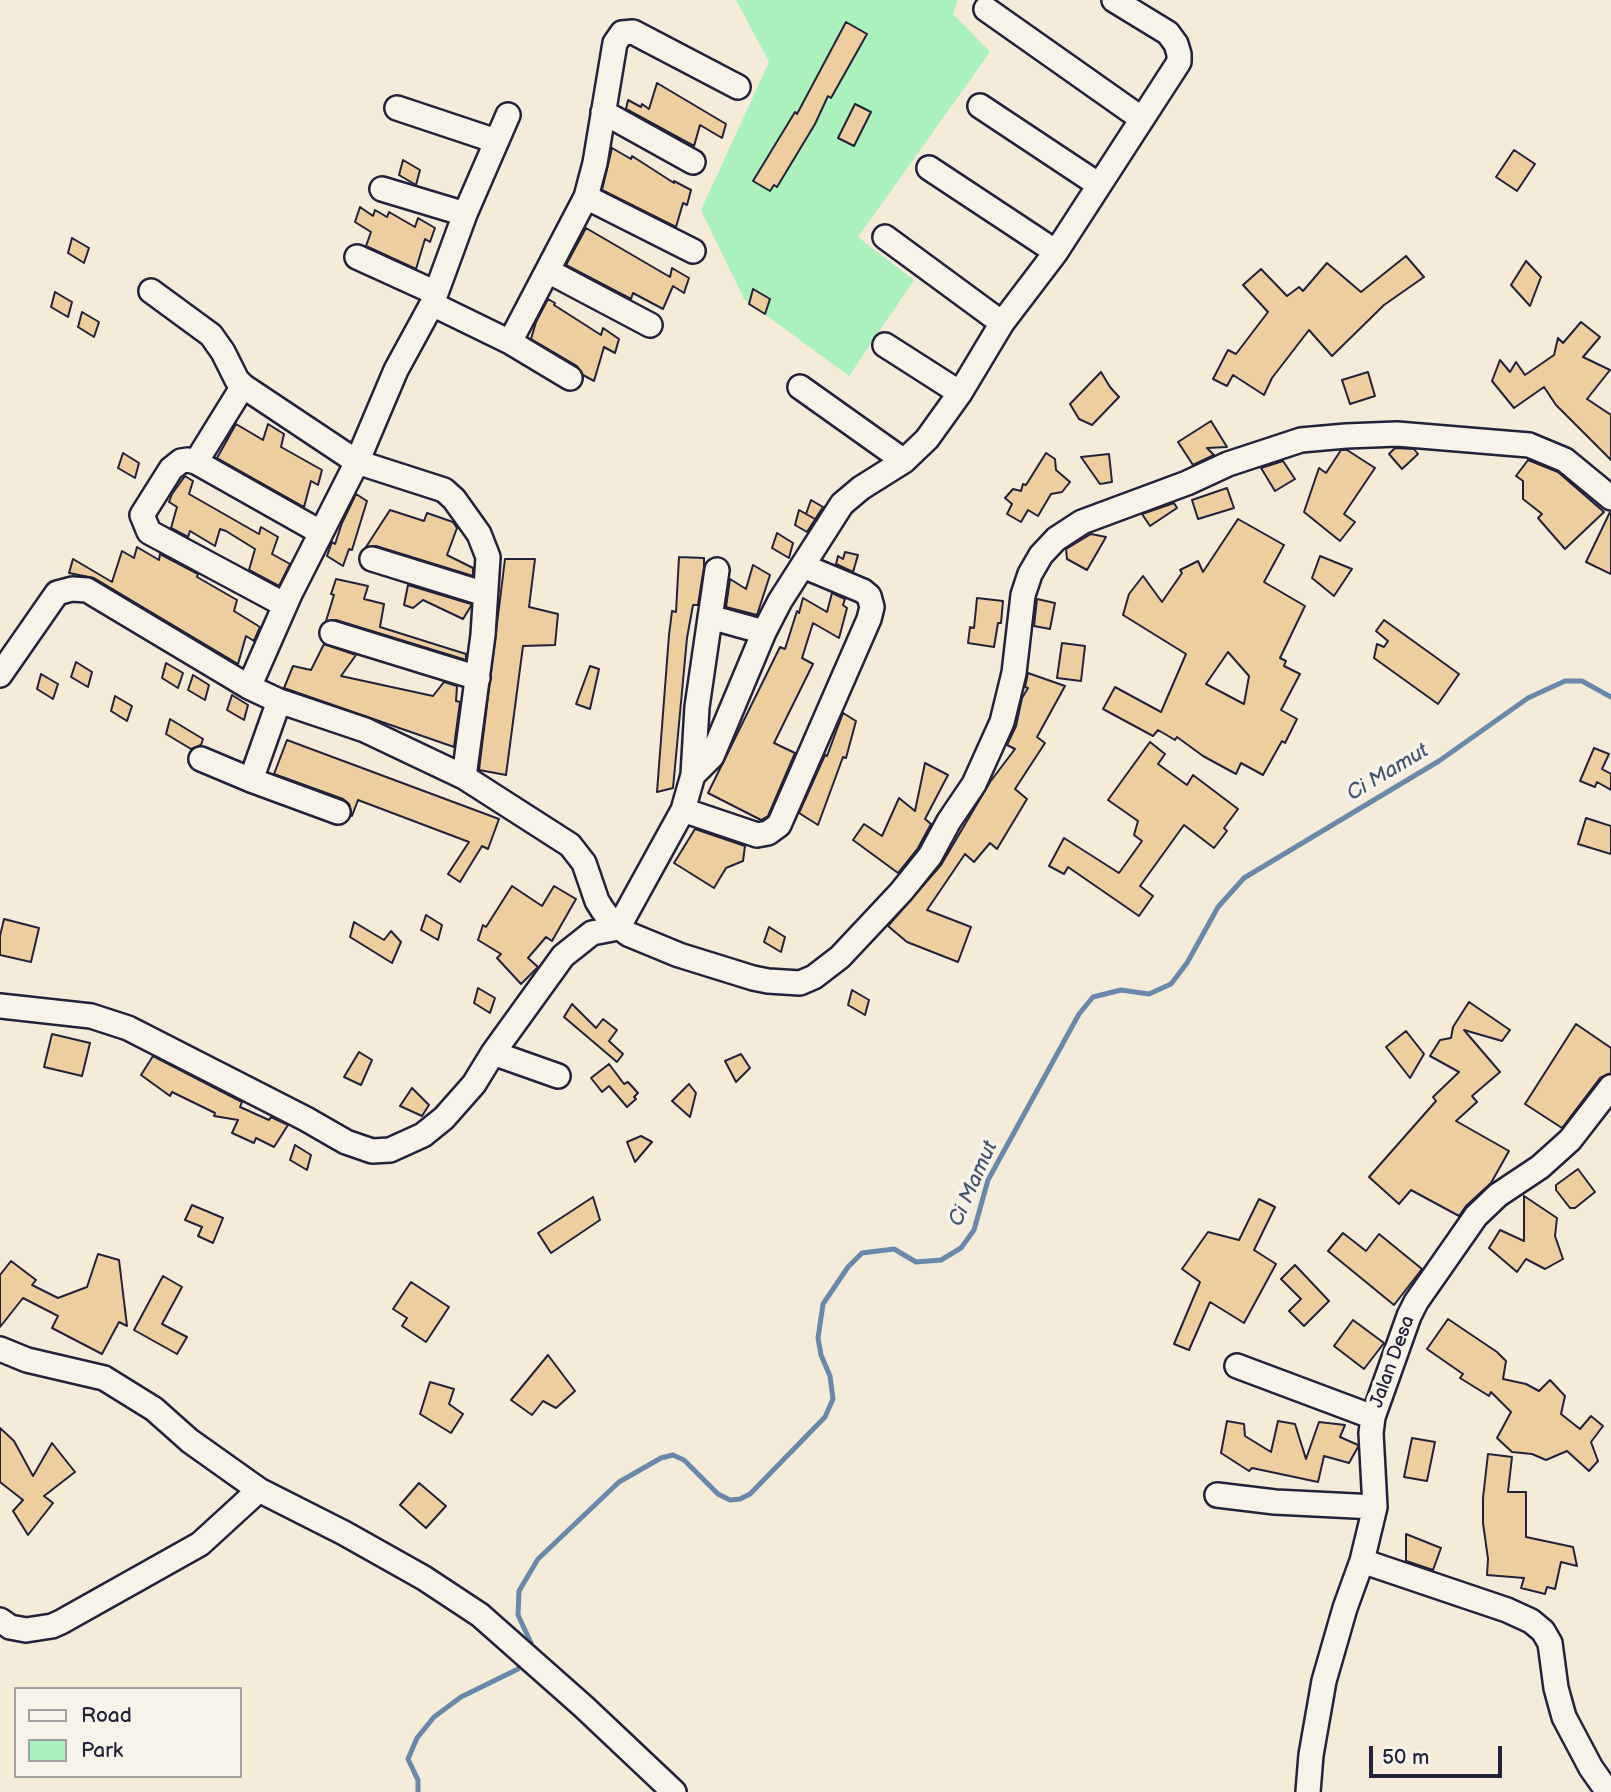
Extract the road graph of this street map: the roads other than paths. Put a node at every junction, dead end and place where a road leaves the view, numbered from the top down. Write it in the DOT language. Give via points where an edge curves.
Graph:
graph roads {
  1 [pos="1117,1"];
  2 [pos="986,9"];
  3 [pos="737,87"];
  4 [pos="981,106"];
  5 [pos="397,108"];
  6 [pos="603,112"];
  7 [pos="508,115"];
  8 [pos="1142,119"];
  9 [pos="496,141"];
  10 [pos="693,162"];
  11 [pos="929,168"];
  12 [pos="1099,185"];
  13 [pos="382,189"];
  14 [pos="586,197"];
  15 [pos="465,214"];
  16 [pos="885,237"];
  17 [pos="693,251"];
  18 [pos="1056,251"];
  19 [pos="357,257"];
  20 [pos="548,271"];
  21 [pos="151,291"];
  22 [pos="434,298"];
  23 [pos="1002,323"];
  24 [pos="650,325"];
  25 [pos="510,342"];
  26 [pos="885,345"];
  27 [pos="569,377"];
  28 [pos="243,386"];
  29 [pos="800,387"];
  30 [pos="960,393"];
  31 [pos="904,461"];
  32 [pos="195,462"];
  33 [pos="357,462"];
  34 [pos="1611,498"];
  35 [pos="320,532"];
  36 [pos="372,559"];
  37 [pos="803,566"];
  38 [pos="717,570"];
  39 [pos="485,594"];
  40 [pos="285,605"];
  41 [pos="710,617"];
  42 [pos="764,632"];
  43 [pos="332,633"];
  44 [pos="0,675"];
  45 [pos="478,678"];
  46 [pos="249,687"];
  47 [pos="279,701"];
  48 [pos="201,759"];
  49 [pos="693,775"];
  50 [pos="464,777"];
  51 [pos="251,780"];
  52 [pos="683,810"];
  53 [pos="338,812"];
  54 [pos="618,928"];
  55 [pos="0,1006"];
  56 [pos="493,1053"];
  57 [pos="558,1076"];
  58 [pos="1611,1087"];
  59 [pos="0,1349"];
  60 [pos="1237,1366"];
  61 [pos="1373,1417"];
  62 [pos="259,1490"];
  63 [pos="1217,1495"];
  64 [pos="1374,1507"];
  65 [pos="1362,1560"];
  66 [pos="0,1620"];
  67 [pos="674,1792"];
  68 [pos="1308,1792"];
  69 [pos="1608,1792"];
  1 -- 8 [label="street" via="1168,33 1179,54 1179,62"];
  2 -- 8 [label="street"];
  3 -- 6 [label="street" via="629,32 618,36 615,43"];
  4 -- 12 [label="street"];
  5 -- 9 [label="street"];
  6 -- 10 [label="street"];
  6 -- 14 [label="street"];
  7 -- 9 [label="street"];
  8 -- 12 [label="street"];
  9 -- 15 [label="street"];
  11 -- 18 [label="street"];
  12 -- 18 [label="street"];
  13 -- 15 [label="street"];
  14 -- 17 [label="street"];
  14 -- 20 [label="street"];
  15 -- 22 [label="street"];
  16 -- 23 [label="street"];
  18 -- 23 [label="street"];
  19 -- 22 [label="street"];
  20 -- 24 [label="street"];
  20 -- 25 [label="street"];
  21 -- 28 [label="street" via="211,335"];
  22 -- 25 [label="street"];
  22 -- 33 [label="street" via="396,370"];
  23 -- 30 [label="street"];
  25 -- 27 [label="street"];
  26 -- 30 [label="street"];
  28 -- 32 [label="street"];
  28 -- 33 [label="street"];
  29 -- 31 [label="street"];
  30 -- 31 [label="street" via="927,439"];
  31 -- 37 [label="street" via="842,504"];
  32 -- 35 [label="street"];
  32 -- 40 [label="street" via="181,461 171,469 142,515 145,526"];
  33 -- 35 [label="street"];
  33 -- 39 [label="street" via="449,494 485,545"];
  34 -- 54 [label="street" via="1565,460 1529,445 1397,434 1346,436 1301,440 1082,522 1056,539 1030,573 1002,722 974,784 930,856 839,957 800,983 768,981 680,955"];
  35 -- 40 [label="street"];
  36 -- 39 [label="street"];
  37 -- 42 [label="street"];
  37 -- 52 [label="street" via="863,590 872,607 779,825 757,835"];
  38 -- 41 [label="street"];
  39 -- 45 [label="street"];
  40 -- 46 [label="street"];
  41 -- 42 [label="street"];
  41 -- 49 [label="street" via="696,707"];
  42 -- 49 [label="street" via="712,756"];
  43 -- 45 [label="street"];
  44 -- 46 [label="street" via="57,593 72,589 87,590"];
  45 -- 50 [label="street"];
  46 -- 47 [label="street"];
  47 -- 50 [label="street" via="365,730"];
  47 -- 51 [label="street"];
  48 -- 51 [label="street"];
  49 -- 52 [label="street"];
  50 -- 54 [label="street" via="570,845 584,863 597,901"];
  51 -- 53 [label="street"];
  52 -- 54 [label="street"];
  54 -- 56 [label="street" via="592,933 564,956"];
  55 -- 56 [label="street" via="91,1016 128,1028 346,1142 372,1151 390,1150 423,1135 444,1118"];
  56 -- 57 [label="street"];
  58 -- 61 [label="street, Jalan Desa" via="1570,1140 1476,1216 1416,1302"];
  59 -- 62 [label="street" via="104,1378 154,1409"];
  60 -- 61 [label="street"];
  61 -- 64 [label="street, Jalan Desa"];
  62 -- 66 [label="street" via="200,1544 61,1622 26,1630"];
  62 -- 67 [label="street" via="424,1578 480,1615"];
  63 -- 64 [label="street"];
  64 -- 65 [label="street, Jalan Desa"];
  65 -- 68 [label="street, Jalan Desa" via="1324,1681"];
  65 -- 69 [label="street" via="1507,1610 1543,1631 1552,1650 1564,1717"];
}
